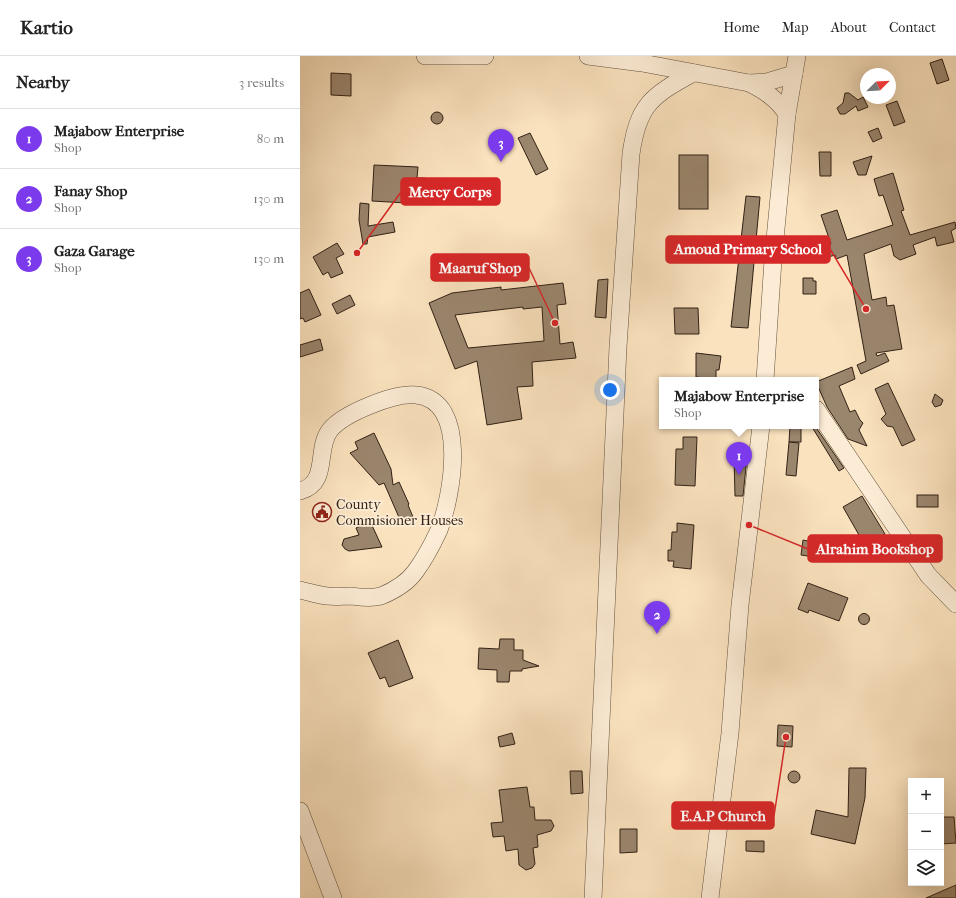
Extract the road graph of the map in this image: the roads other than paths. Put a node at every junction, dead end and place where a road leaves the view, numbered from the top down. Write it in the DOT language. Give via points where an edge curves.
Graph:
graph roads {
  1 [pos="425,56"];
  2 [pos="485,56"];
  3 [pos="588,56"];
  4 [pos="797,56"];
  5 [pos="693,73"];
  6 [pos="794,74"];
  7 [pos="749,83"];
  8 [pos="787,114"];
  9 [pos="765,377"];
  10 [pos="819,413"];
  11 [pos="760,429"];
  12 [pos="300,491"];
  13 [pos="300,590"];
  14 [pos="952,593"];
  15 [pos="300,811"];
  16 [pos="333,898"];
  17 [pos="593,898"];
  18 [pos="710,898"];
  1 -- 2 [label="street"];
  3 -- 5 [label="street"];
  4 -- 6 [label="street"];
  5 -- 7 [label="street"];
  5 -- 17 [label="street" via="656,95 642,110 634,130 631,154 618,347"];
  6 -- 7 [label="street" via="767,82"];
  6 -- 8 [label="street"];
  7 -- 8 [label="street" via="779,102"];
  8 -- 9 [label="street"];
  10 -- 14 [label="street" via="928,575"];
  11 -- 18 [label="street" via="740,605 730,733"];
  12 -- 13 [label="street" via="310,486 318,476 325,441 330,430 340,421 393,398 416,395 428,399 445,414 450,432 453,468 446,505 438,530 414,572 392,591 366,599 326,596"];
  15 -- 16 [label="street"];
}
